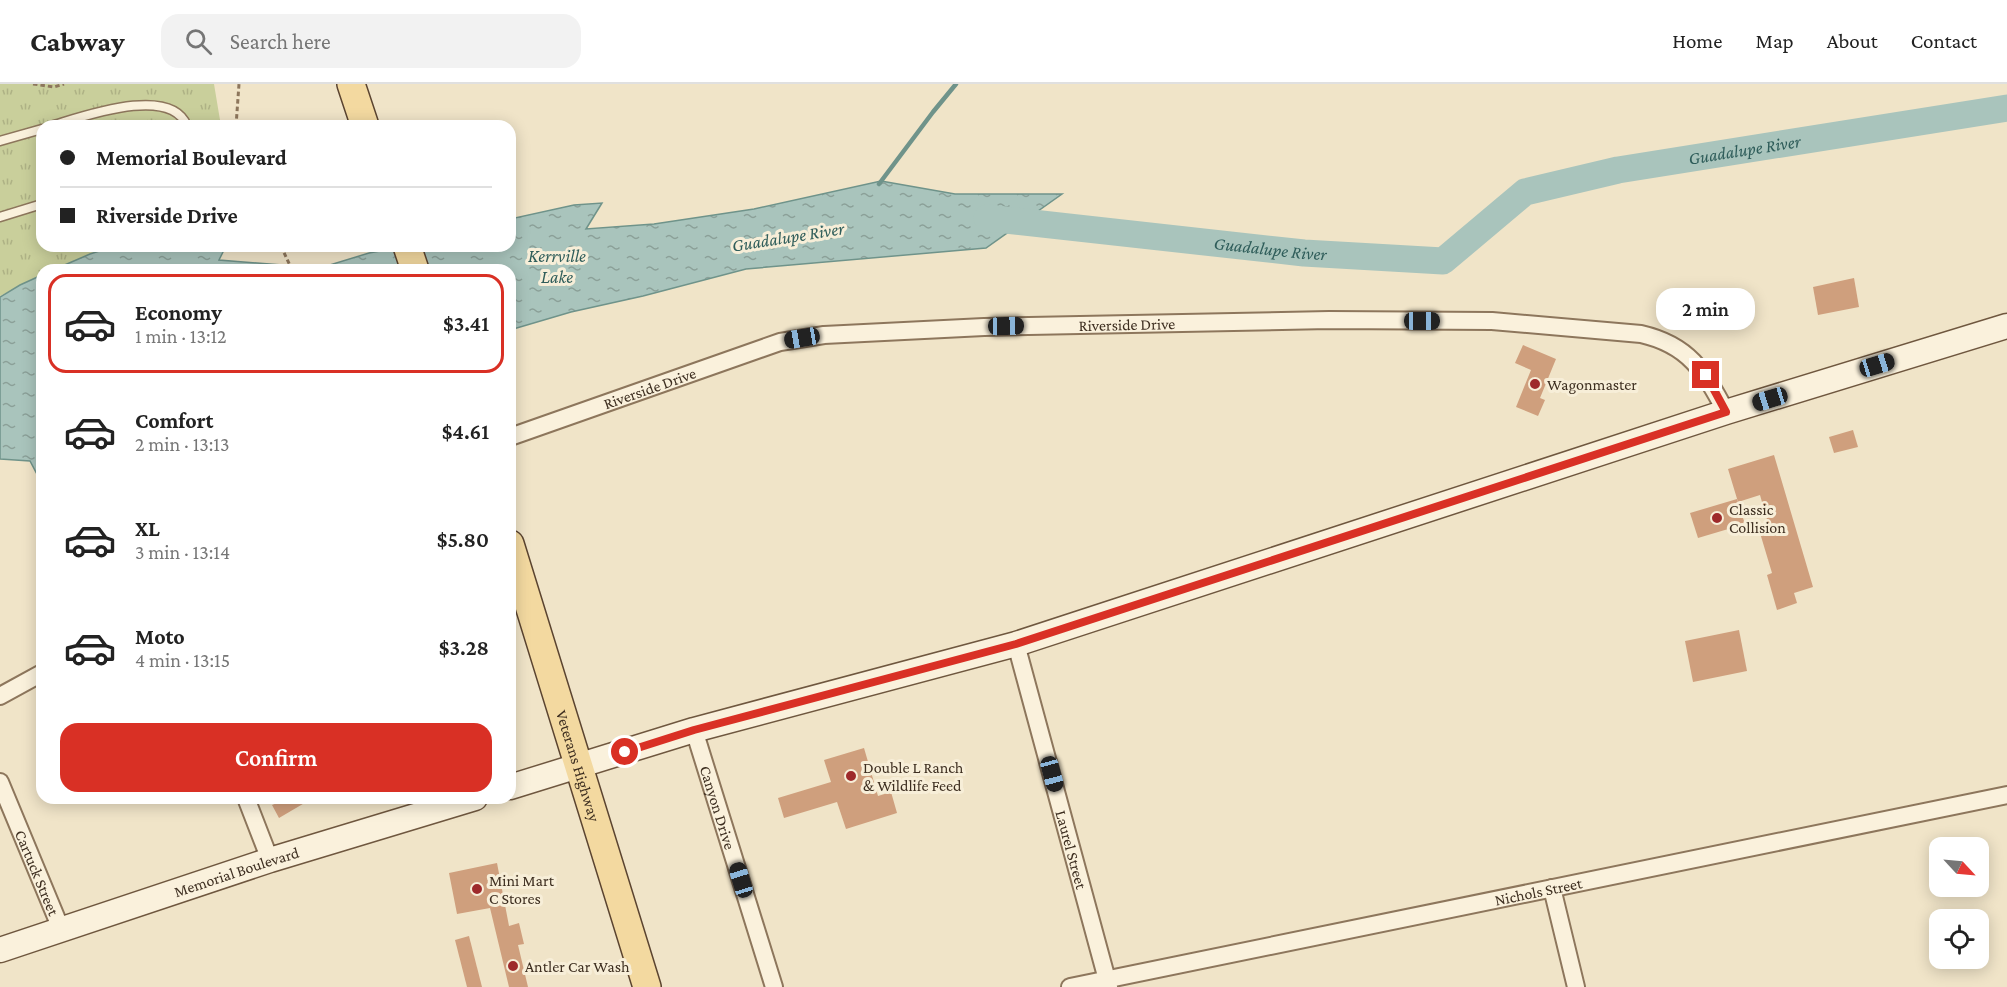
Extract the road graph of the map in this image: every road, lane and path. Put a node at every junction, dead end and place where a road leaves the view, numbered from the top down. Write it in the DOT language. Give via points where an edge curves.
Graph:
graph roads {
  1 [pos="33,84"];
  2 [pos="64,84"];
  3 [pos="239,84"];
  4 [pos="351,84"];
  5 [pos="72,120"];
  6 [pos="184,120"];
  7 [pos="236,120"];
  8 [pos="363,120"];
  9 [pos="36,131"];
  10 [pos="0,141"];
  11 [pos="36,206"];
  12 [pos="0,217"];
  13 [pos="2007,326"];
  14 [pos="1726,412"];
  15 [pos="516,435"];
  16 [pos="516,563"];
  17 [pos="1016,644"];
  18 [pos="36,676"];
  19 [pos="0,696"];
  20 [pos="694,730"];
  21 [pos="580,766"];
  22 [pos="0,782"];
  23 [pos="516,785"];
  24 [pos="2007,795"];
  25 [pos="248,804"];
  26 [pos="455,804"];
  27 [pos="270,860"];
  28 [pos="1552,888"];
  29 [pos="61,929"];
  30 [pos="0,950"];
  31 [pos="1108,983"];
  32 [pos="647,987"];
  33 [pos="774,987"];
  34 [pos="1070,987"];
  35 [pos="1576,987"];
  1 -- 2 [label="path"];
  3 -- 7 [label="path"];
  4 -- 8 [label="main road"];
  5 -- 6 [label="lane" via="147,103 172,108"];
  9 -- 10 [label="lane"];
  11 -- 12 [label="lane"];
  13 -- 14 [label="main road"];
  14 -- 15 [label="street, Riverside Drive" via="1694,361 1663,339 1641,334 1492,321 995,326 825,335 780,342"];
  14 -- 17 [label="main road"];
  16 -- 21 [label="main road, Veterans Highway"];
  17 -- 20 [label="main road"];
  17 -- 31 [label="street, Laurel Street"];
  18 -- 19 [label="street"];
  20 -- 21 [label="main road"];
  20 -- 33 [label="street, Canyon Drive"];
  21 -- 23 [label="main road"];
  21 -- 32 [label="main road, Veterans Highway"];
  22 -- 29 [label="street, Cartuck Street"];
  24 -- 28 [label="street, Nichols Street"];
  25 -- 27 [label="street"];
  26 -- 27 [label="main road, Memorial Boulevard"];
  27 -- 29 [label="main road, Memorial Boulevard"];
  28 -- 31 [label="street, Nichols Street"];
  28 -- 35 [label="street"];
  29 -- 30 [label="main road, Memorial Boulevard"];
  31 -- 34 [label="street, Nichols Street"];
}
